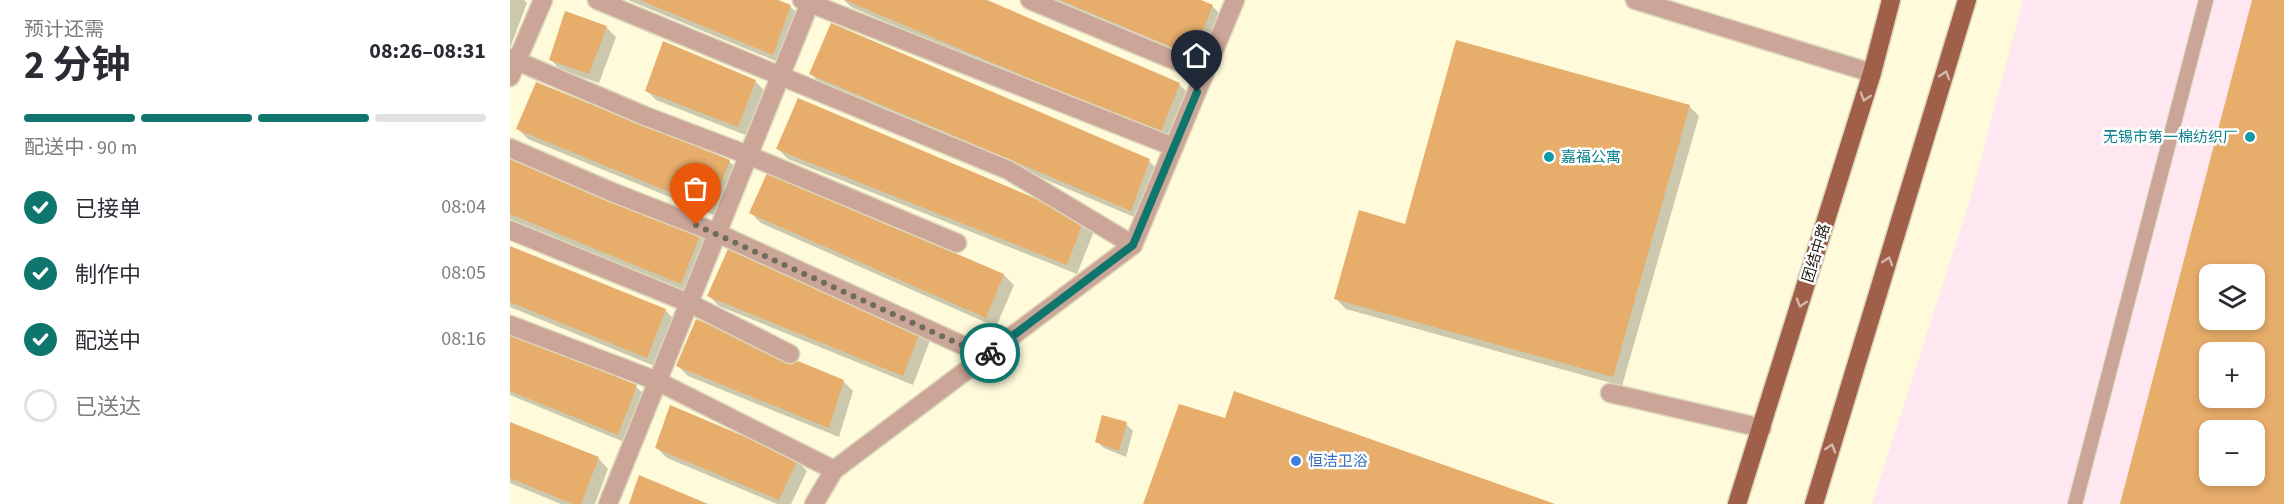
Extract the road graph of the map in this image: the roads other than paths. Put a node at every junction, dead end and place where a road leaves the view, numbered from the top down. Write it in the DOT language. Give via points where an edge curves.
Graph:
graph roads {
  1 [pos="543,0"];
  2 [pos="597,0"];
  3 [pos="1030,0"];
  4 [pos="1235,0"];
  5 [pos="1635,0"];
  6 [pos="1891,0"];
  7 [pos="1967,0"];
  8 [pos="2206,0"];
  9 [pos="808,1"];
  10 [pos="513,65"];
  11 [pos="1205,73"];
  12 [pos="1872,73"];
  13 [pos="781,75"];
  14 [pos="1174,147"];
  15 [pos="510,148"];
  16 [pos="748,155"];
  17 [pos="510,230"];
  18 [pos="717,233"];
  19 [pos="957,243"];
  20 [pos="1133,245"];
  21 [pos="689,303"];
  22 [pos="510,325"];
  23 [pos="790,354"];
  24 [pos="986,356"];
  25 [pos="657,381"];
  26 [pos="1610,393"];
  27 [pos="1762,428"];
  28 [pos="834,470"];
  29 [pos="608,504"];
  30 [pos="814,504"];
  31 [pos="1737,504"];
  32 [pos="1814,504"];
  33 [pos="2074,504"];
  1 -- 10 [label="street"];
  2 -- 13 [label="street"];
  3 -- 11 [label="street"];
  4 -- 11 [label="street"];
  5 -- 12 [label="street"];
  6 -- 12 [label="main road, 团结中路"];
  32 -- 7 [label="main road, one-way"];
  8 -- 33 [label="lane"];
  9 -- 13 [label="street"];
  9 -- 14 [label="street"];
  10 -- 16 [label="street"];
  11 -- 14 [label="street"];
  12 -- 27 [label="main road, 团结中路, one-way"];
  13 -- 16 [label="street"];
  13 -- 20 [label="street" via="1008,170"];
  14 -- 20 [label="street"];
  15 -- 18 [label="street"];
  16 -- 18 [label="street"];
  16 -- 19 [label="street"];
  17 -- 21 [label="street"];
  18 -- 21 [label="street"];
  18 -- 24 [label="street"];
  20 -- 24 [label="street"];
  21 -- 23 [label="street"];
  21 -- 25 [label="street"];
  22 -- 25 [label="street"];
  24 -- 28 [label="street"];
  25 -- 28 [label="street"];
  25 -- 29 [label="street"];
  26 -- 27 [label="street"];
  27 -- 31 [label="main road, 团结中路"];
  28 -- 30 [label="street"];
}
